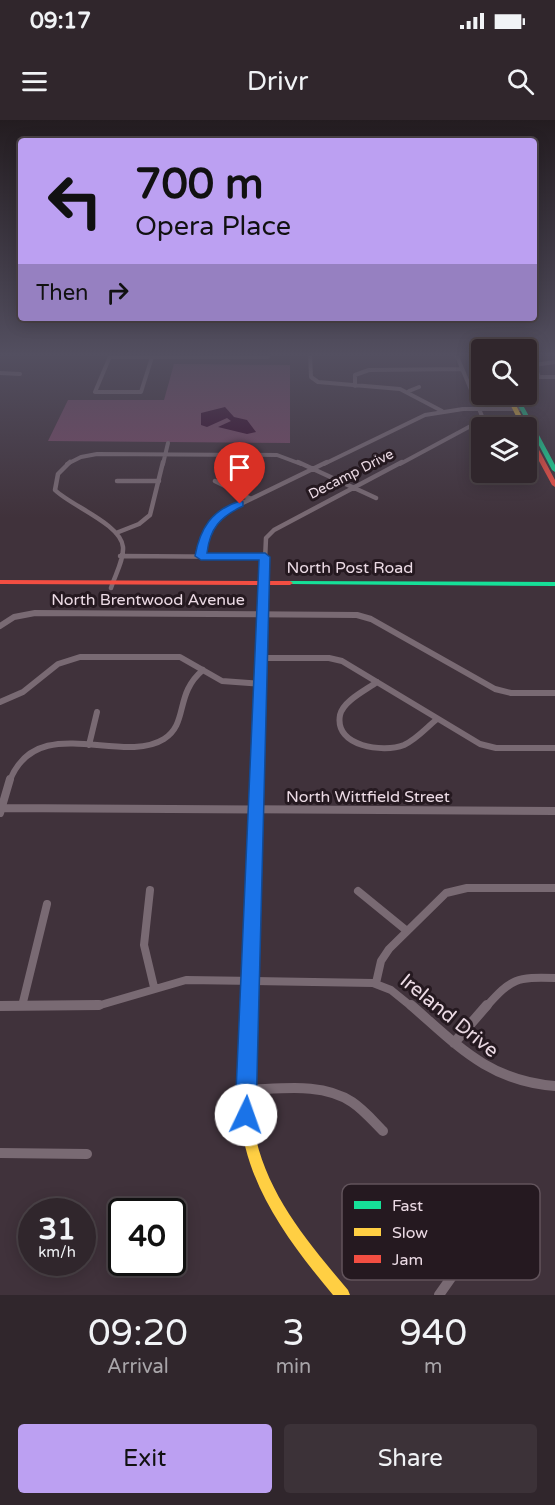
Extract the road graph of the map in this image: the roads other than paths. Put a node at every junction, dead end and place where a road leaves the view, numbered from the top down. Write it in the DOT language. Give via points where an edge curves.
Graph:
graph roads {
  1 [pos="479,408"];
  2 [pos="438,409"];
  3 [pos="469,409"];
  4 [pos="512,409"];
  5 [pos="519,409"];
  6 [pos="442,411"];
  7 [pos="522,417"];
  8 [pos="168,442"];
  9 [pos="537,445"];
  10 [pos="165,455"];
  11 [pos="552,466"];
  12 [pos="312,468"];
  13 [pos="117,481"];
  14 [pos="159,481"];
  15 [pos="215,481"];
  16 [pos="555,485"];
  17 [pos="354,488"];
  18 [pos="376,498"];
  19 [pos="250,499"];
  20 [pos="116,532"];
  21 [pos="120,556"];
  22 [pos="201,556"];
  23 [pos="265,557"];
  24 [pos="0,582"];
  25 [pos="555,584"];
  26 [pos="112,585"];
  27 [pos="264,586"];
  28 [pos="0,587"];
  29 [pos="555,590"];
  30 [pos="263,614"];
  31 [pos="0,626"];
  32 [pos="262,658"];
  33 [pos="203,670"];
  34 [pos="377,682"];
  35 [pos="261,684"];
  36 [pos="555,693"];
  37 [pos="0,702"];
  38 [pos="97,712"];
  39 [pos="437,719"];
  40 [pos="89,745"];
  41 [pos="555,748"];
  42 [pos="1,810"];
  43 [pos="256,810"];
  44 [pos="555,812"];
  45 [pos="555,888"];
  46 [pos="150,890"];
  47 [pos="358,891"];
  48 [pos="47,904"];
  49 [pos="406,931"];
  50 [pos="555,978"];
  51 [pos="250,981"];
  52 [pos="376,983"];
  53 [pos="154,987"];
  54 [pos="0,1006"];
  55 [pos="22,1006"];
  56 [pos="454,1043"];
  57 [pos="555,1086"];
  58 [pos="247,1090"];
  59 [pos="383,1131"];
  60 [pos="0,1153"];
  61 [pos="87,1154"];
  62 [pos="450,1280"];
  63 [pos="343,1295"];
  64 [pos="439,1295"];
  1 -- 17 [label="street, Decamp Drive" via="482,418 478,423"];
  2 -- 6 [label="street"];
  3 -- 6 [label="street"];
  4 -- 5 [label="street"];
  5 -- 7 [label="main road"];
  5 -- 11 [label="main road"];
  6 -- 12 [label="street" via="417,418"];
  8 -- 10 [label="street"];
  9 -- 11 [label="main road"];
  10 -- 12 [label="street" via="277,455"];
  10 -- 14 [label="street"];
  10 -- 20 [label="street" via="94,454 76,457 63,466 55,490"];
  11 -- 16 [label="main road"];
  12 -- 17 [label="street"];
  12 -- 19 [label="street"];
  13 -- 14 [label="street"];
  14 -- 20 [label="street" via="149,516"];
  15 -- 19 [label="street"];
  17 -- 18 [label="street"];
  17 -- 23 [label="street, Decamp Drive" via="271,531"];
  19 -- 22 [label="street" via="212,521 204,536"];
  20 -- 21 [label="street" via="123,544"];
  21 -- 22 [label="street"];
  21 -- 26 [label="street"];
  22 -- 23 [label="street"];
  23 -- 27 [label="street, Decamp Drive"];
  24 -- 26 [label="main road, North Post Road"];
  25 -- 27 [label="main road, North Post Road"];
  26 -- 27 [label="main road, North Post Road"];
  26 -- 28 [label="main road, North Post Road"];
  27 -- 29 [label="main road, North Post Road"];
  27 -- 30 [label="main road"];
  30 -- 31 [label="street, North Brentwood Avenue" via="35,613 10,619"];
  30 -- 32 [label="main road"];
  30 -- 36 [label="street, North Brentwood Avenue" via="364,616 497,690"];
  32 -- 34 [label="street" via="334,659"];
  32 -- 35 [label="main road"];
  33 -- 35 [label="street" via="226,683"];
  33 -- 37 [label="street" via="177,657 74,657 56,665 18,695"];
  33 -- 40 [label="street" via="185,685 179,722 167,737 144,745"];
  34 -- 39 [label="street"];
  34 -- 39 [label="street" via="340,714 343,730 355,741 374,748 398,747"];
  35 -- 43 [label="main road"];
  38 -- 40 [label="street"];
  39 -- 41 [label="street" via="485,746"];
  40 -- 42 [label="street" via="41,748 17,765"];
  42 -- 43 [label="street, North Wittfield Street"];
  43 -- 44 [label="street, North Wittfield Street"];
  43 -- 51 [label="main road"];
  45 -- 49 [label="street" via="456,889 444,895"];
  46 -- 53 [label="street" via="144,945"];
  47 -- 49 [label="street"];
  48 -- 55 [label="street"];
  49 -- 52 [label="street" via="385,955"];
  50 -- 56 [label="street" via="527,978 506,984"];
  51 -- 52 [label="street, Ireland Drive"];
  51 -- 53 [label="street, Ireland Drive" via="186,980"];
  51 -- 58 [label="main road"];
  52 -- 56 [label="street, Ireland Drive" via="397,993"];
  53 -- 55 [label="street, Ireland Drive" via="97,1006"];
  54 -- 55 [label="street, Ireland Drive"];
  56 -- 57 [label="street, Ireland Drive" via="478,1064 503,1078"];
  58 -- 59 [label="street" via="333,1093 357,1106"];
  58 -- 63 [label="main road" via="248,1139 267,1198 285,1226"];
  60 -- 61 [label="street"];
  62 -- 64 [label="street"];
}
